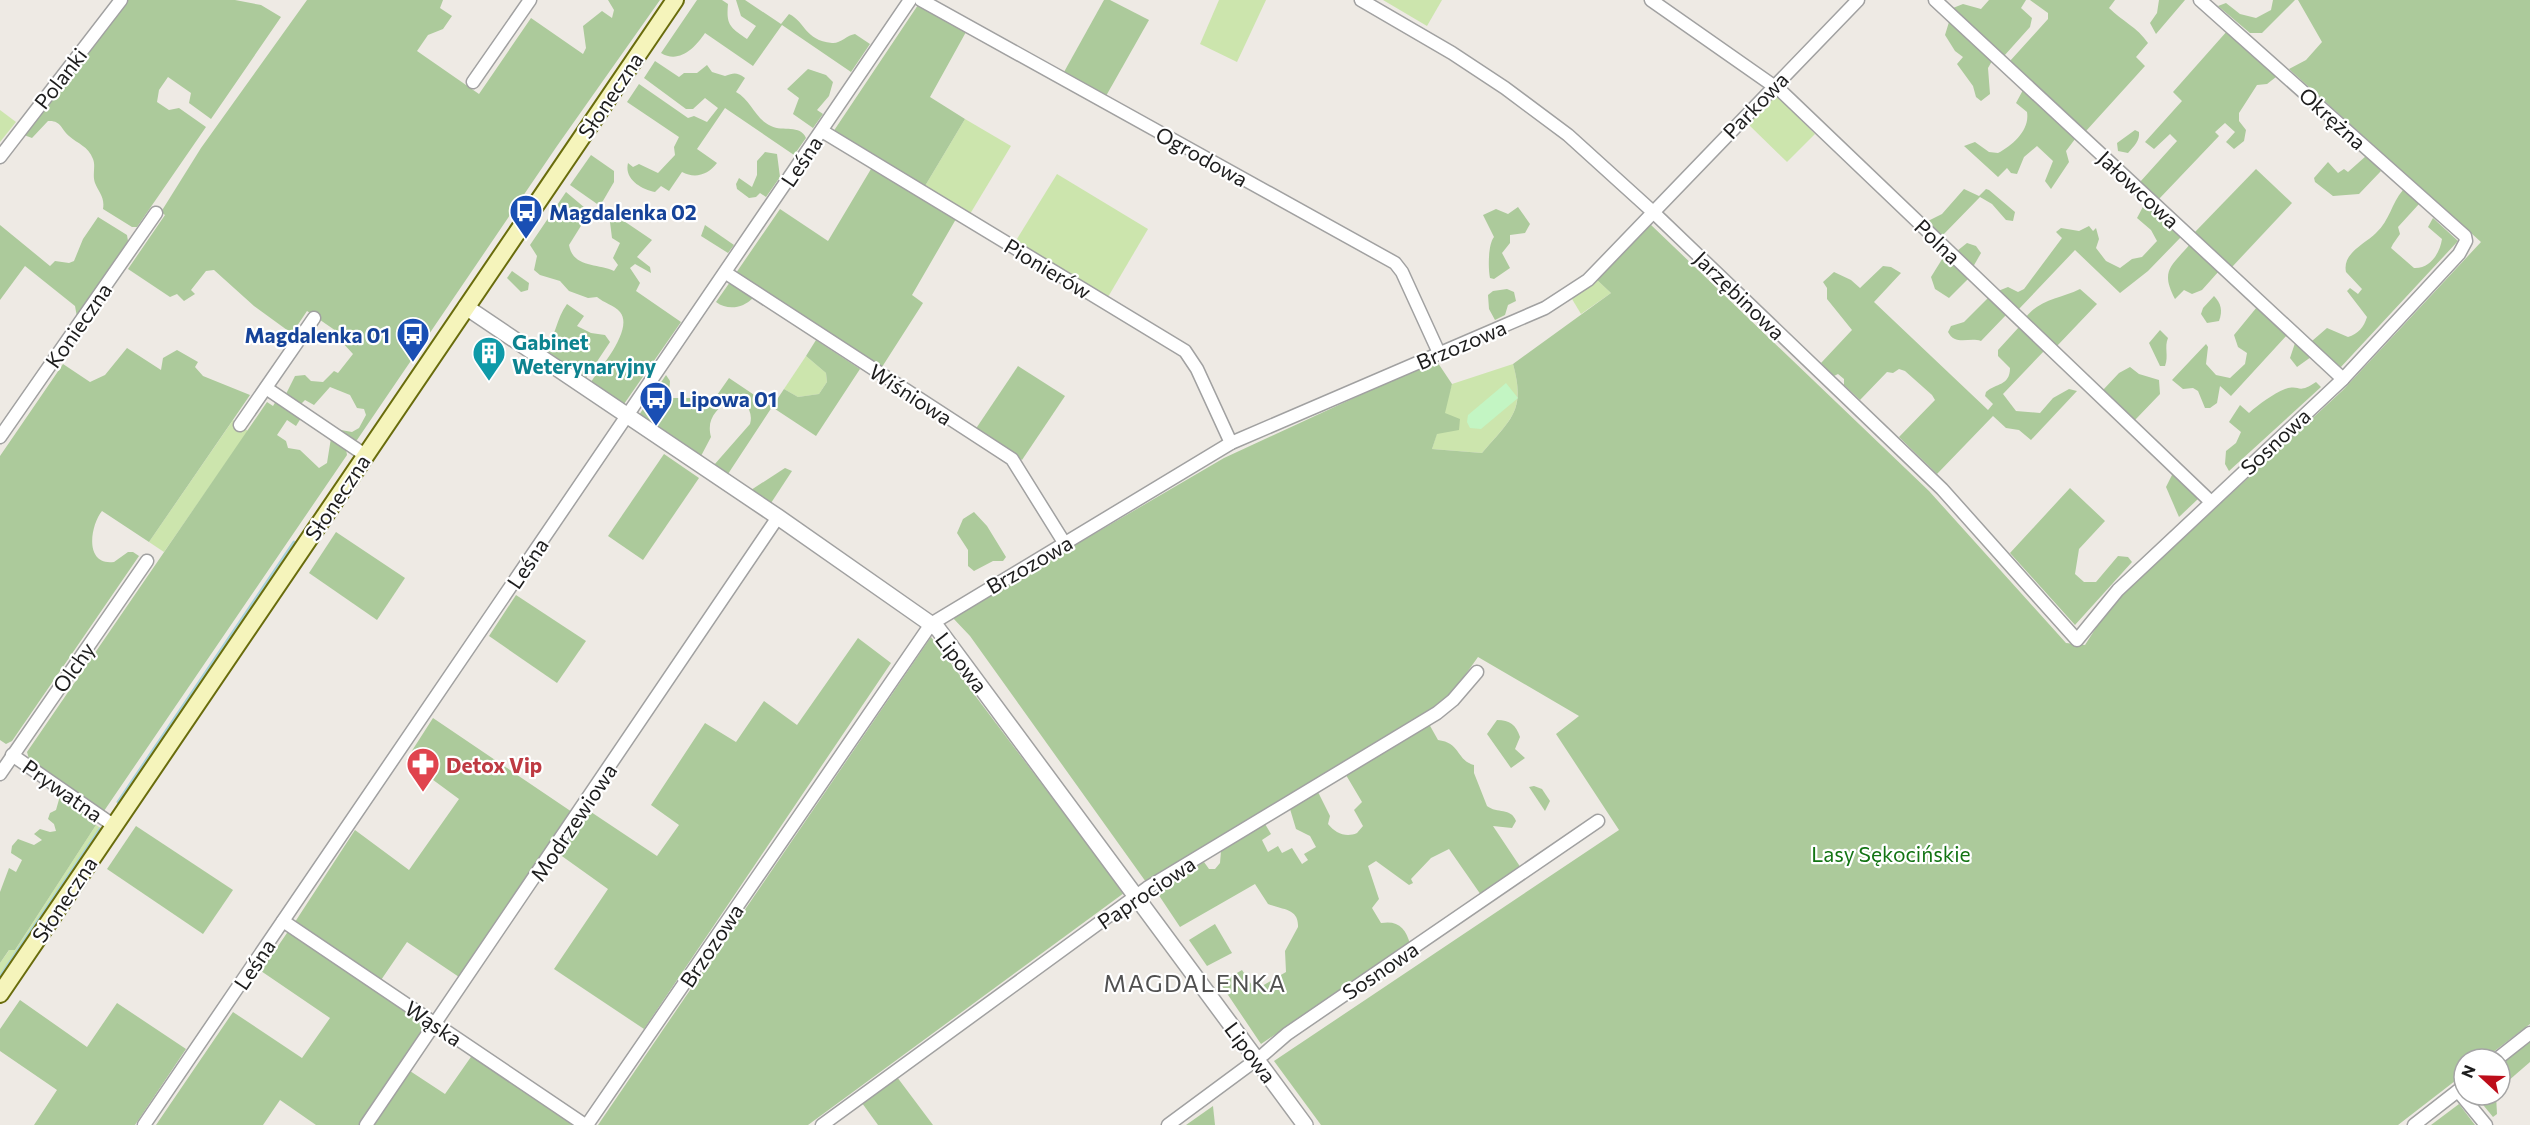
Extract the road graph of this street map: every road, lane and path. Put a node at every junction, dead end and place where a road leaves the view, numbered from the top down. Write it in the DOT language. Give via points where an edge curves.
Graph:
graph roads {
  1 [pos="121,0"];
  2 [pos="530,0"];
  3 [pos="675,0"];
  4 [pos="910,0"];
  5 [pos="921,0"];
  6 [pos="1361,0"];
  7 [pos="1651,0"];
  8 [pos="1858,0"];
  9 [pos="1935,0"];
  10 [pos="2200,0"];
  11 [pos="473,82"];
  12 [pos="1774,85"];
  13 [pos="822,132"];
  14 [pos="0,157"];
  15 [pos="1653,212"];
  16 [pos="156,213"];
  17 [pos="2465,236"];
  18 [pos="726,273"];
  19 [pos="465,306"];
  20 [pos="314,318"];
  21 [pos="1438,353"];
  22 [pos="2343,379"];
  23 [pos="266,388"];
  24 [pos="627,417"];
  25 [pos="240,425"];
  26 [pos="0,437"];
  27 [pos="1231,443"];
  28 [pos="365,455"];
  29 [pos="2210,501"];
  30 [pos="778,517"];
  31 [pos="1065,543"];
  32 [pos="147,561"];
  33 [pos="931,624"];
  34 [pos="2077,640"];
  35 [pos="1477,672"];
  36 [pos="12,755"];
  37 [pos="0,774"];
  38 [pos="1598,821"];
  39 [pos="113,825"];
  40 [pos="1136,895"];
  41 [pos="283,921"];
  42 [pos="0,994"];
  43 [pos="435,1024"];
  44 [pos="2530,1033"];
  45 [pos="2512,1047"];
  46 [pos="1257,1059"];
  47 [pos="2452,1095"];
  48 [pos="2474,1107"];
  49 [pos="144,1125"];
  50 [pos="366,1125"];
  51 [pos="586,1125"];
  52 [pos="822,1125"];
  53 [pos="1168,1125"];
  54 [pos="1305,1125"];
  55 [pos="2414,1125"];
  56 [pos="2486,1125"];
  1 -- 14 [label="street, Polanki"];
  2 -- 11 [label="street"];
  3 -- 19 [label="main road, Słoneczna"];
  4 -- 13 [label="street, Leśna"];
  5 -- 21 [label="street, Ogrodowa" via="1395,263"];
  6 -- 15 [label="street, Jarzębinowa" via="1505,88 1568,135"];
  7 -- 12 [label="street, Polna"];
  8 -- 12 [label="street, Parkowa"];
  9 -- 22 [label="street, Jałowcowa"];
  10 -- 17 [label="street, Okrężna"];
  12 -- 15 [label="street, Parkowa"];
  12 -- 29 [label="street, Polna"];
  13 -- 18 [label="street, Leśna"];
  13 -- 27 [label="street, Pionierów" via="1188,353"];
  15 -- 21 [label="street, Brzozowa" via="1588,280 1569,294"];
  15 -- 34 [label="street, Jarzębinowa" via="1942,489"];
  16 -- 26 [label="street, Konieczna"];
  17 -- 22 [label="street, Sosnowa" via="2459,254"];
  18 -- 24 [label="street, Leśna"];
  18 -- 31 [label="street, Wiśniowa" via="1012,459"];
  19 -- 24 [label="street, Lipowa"];
  19 -- 28 [label="main road, Słoneczna"];
  20 -- 23 [label="street"];
  21 -- 27 [label="street, Brzozowa"];
  22 -- 29 [label="street, Sosnowa"];
  23 -- 25 [label="street"];
  23 -- 28 [label="street"];
  24 -- 30 [label="street, Lipowa"];
  24 -- 41 [label="street, Leśna"];
  27 -- 31 [label="street, Brzozowa"];
  28 -- 39 [label="main road, Słoneczna"];
  29 -- 34 [label="street, Sosnowa" via="2118,590"];
  30 -- 33 [label="street, Lipowa"];
  30 -- 43 [label="street, Modrzewiowa"];
  31 -- 33 [label="street, Brzozowa"];
  32 -- 36 [label="street, Olchy"];
  33 -- 40 [label="street, Lipowa"];
  33 -- 51 [label="street, Brzozowa"];
  35 -- 40 [label="street, Paprociowa" via="1437,713"];
  36 -- 37 [label="street, Olchy"];
  36 -- 39 [label="street, Prywatna"];
  38 -- 46 [label="street, Sosnowa" via="1287,1034"];
  39 -- 42 [label="main road, Słoneczna"];
  40 -- 46 [label="street, Lipowa"];
  40 -- 52 [label="street, Paprociowa"];
  41 -- 43 [label="street, Wąska"];
  41 -- 49 [label="street, Leśna"];
  43 -- 50 [label="street, Modrzewiowa"];
  43 -- 51 [label="street, Wąska"];
  44 -- 45 [label="street"];
  46 -- 53 [label="street, Sosnowa"];
  46 -- 54 [label="street, Lipowa"];
  47 -- 55 [label="street"];
  48 -- 56 [label="street"];
}
